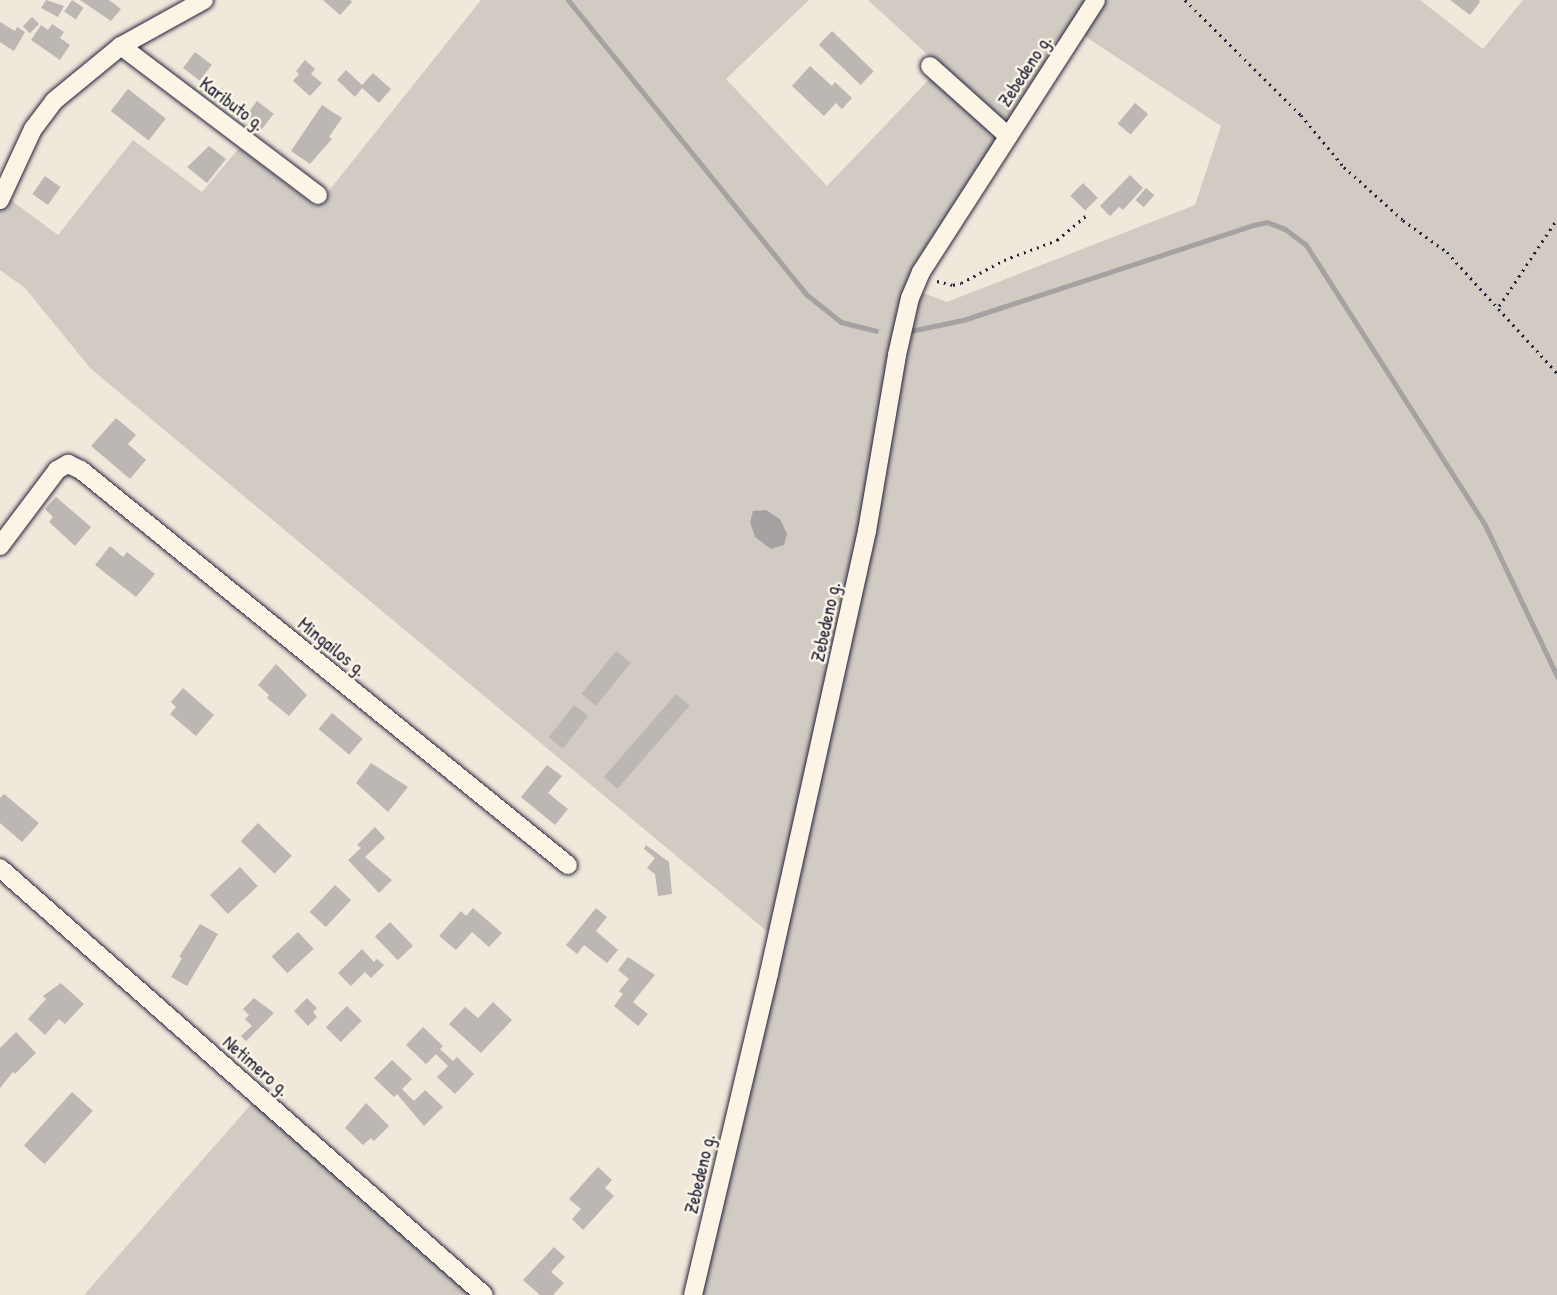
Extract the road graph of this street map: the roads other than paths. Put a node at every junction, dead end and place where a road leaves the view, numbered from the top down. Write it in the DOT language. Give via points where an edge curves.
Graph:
graph roads {
  1 [pos="204,0"];
  2 [pos="1096,0"];
  3 [pos="121,46"];
  4 [pos="930,66"];
  5 [pos="1008,136"];
  6 [pos="318,195"];
  7 [pos="0,200"];
  8 [pos="0,546"];
  9 [pos="568,865"];
  10 [pos="0,868"];
  11 [pos="484,1295"];
  12 [pos="693,1295"];
  1 -- 3 [label="street"];
  2 -- 5 [label="street, Zebedeno g."];
  3 -- 6 [label="street, Kaributo g."];
  3 -- 7 [label="street" via="54,101 33,129"];
  4 -- 5 [label="street"];
  5 -- 12 [label="street, Zebedeno g." via="921,272 910,298 867,531"];
  8 -- 9 [label="street, Mingailos g." via="57,470 68,464 80,470"];
  10 -- 11 [label="street, Netimero g."];
}
